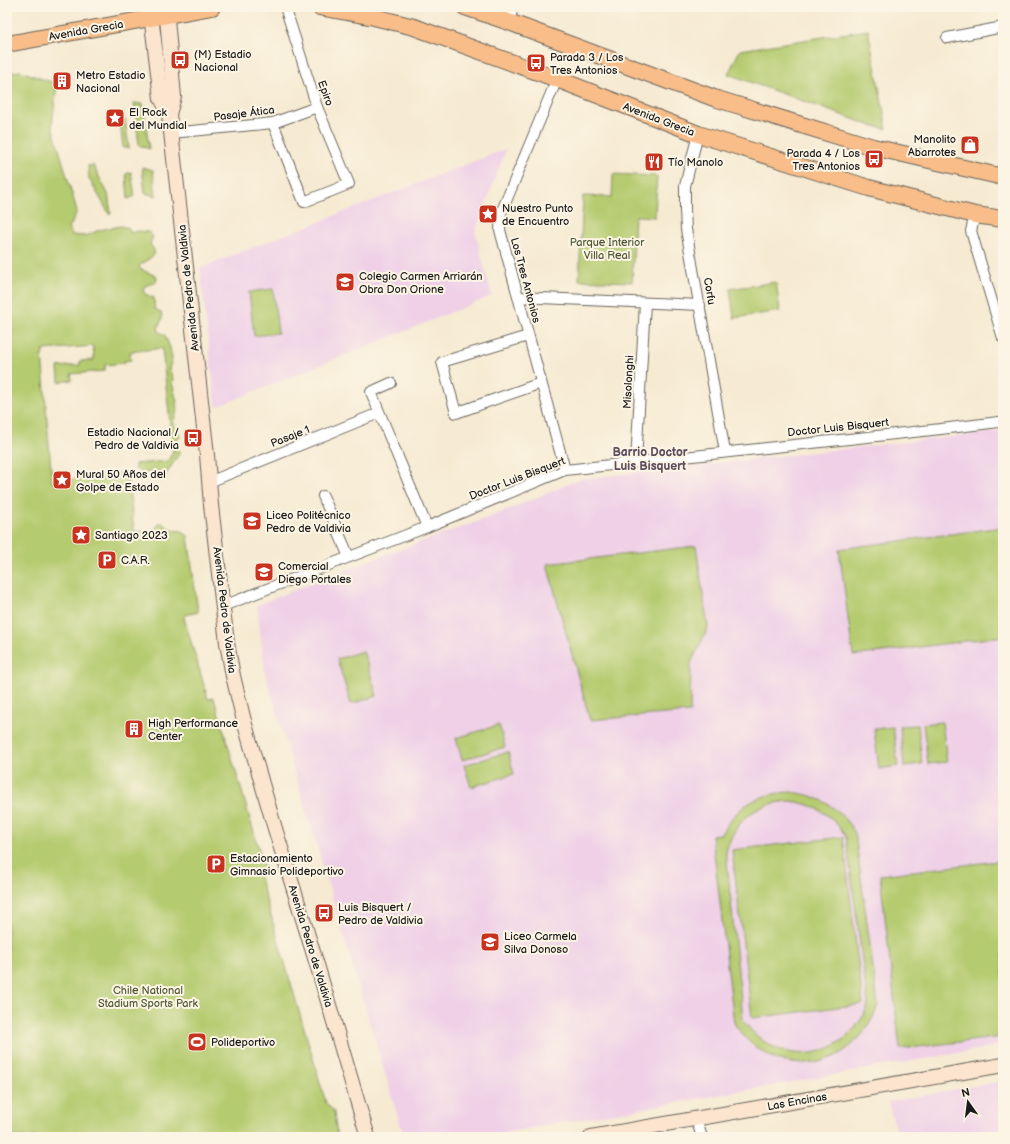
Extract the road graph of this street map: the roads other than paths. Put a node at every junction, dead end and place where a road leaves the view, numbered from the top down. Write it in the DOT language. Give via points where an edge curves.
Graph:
graph roads {
  1 [pos="212,7"];
  2 [pos="285,7"];
  3 [pos="319,7"];
  4 [pos="466,7"];
  5 [pos="167,11"];
  6 [pos="151,13"];
  7 [pos="511,14"];
  8 [pos="1003,27"];
  9 [pos="947,38"];
  10 [pos="7,44"];
  11 [pos="557,79"];
  12 [pos="317,107"];
  13 [pos="169,114"];
  14 [pos="272,123"];
  15 [pos="171,133"];
  16 [pos="698,134"];
  17 [pos="1003,177"];
  18 [pos="975,215"];
  19 [pos="1003,219"];
  20 [pos="518,296"];
  21 [pos="645,303"];
  22 [pos="700,305"];
  23 [pos="528,336"];
  24 [pos="1003,338"];
  25 [pos="391,383"];
  26 [pos="541,383"];
  27 [pos="379,413"];
  28 [pos="1003,421"];
  29 [pos="725,452"];
  30 [pos="636,462"];
  31 [pos="565,470"];
  32 [pos="209,482"];
  33 [pos="323,496"];
  34 [pos="427,527"];
  35 [pos="349,557"];
  36 [pos="223,606"];
  37 [pos="1003,1065"];
  38 [pos="696,1119"];
  39 [pos="368,1137"];
  40 [pos="591,1137"];
  41 [pos="702,1137"];
  1 -- 5 [label="main road, Avenida Grecia"];
  2 -- 12 [label="street, Epiro"];
  3 -- 11 [label="main road, Avenida Grecia" via="374,16 407,25"];
  4 -- 7 [label="main road"];
  5 -- 6 [label="main road, Avenida Grecia"];
  5 -- 13 [label="main road, Avenida Pedro de Valdivia" via="174,97"];
  6 -- 10 [label="main road, Avenida Grecia"];
  6 -- 13 [label="main road, Avenida Pedro de Valdivia" via="161,98"];
  7 -- 17 [label="main road" via="714,98 873,147"];
  8 -- 9 [label="street"];
  11 -- 16 [label="main road, Avenida Grecia"];
  11 -- 20 [label="street, Los Tres Antonios" via="501,213 500,230"];
  12 -- 14 [label="street, Pasaje Ática"];
  12 -- 14 [label="street, Epiro" via="349,184 304,202"];
  13 -- 15 [label="main road, Avenida Pedro de Valdivia"];
  14 -- 15 [label="street, Pasaje Ática"];
  15 -- 32 [label="main road, Avenida Pedro de Valdivia"];
  16 -- 18 [label="main road, Avenida Grecia" via="869,188"];
  16 -- 22 [label="street, Corfu" via="685,186 685,210"];
  18 -- 19 [label="main road, Avenida Grecia"];
  18 -- 24 [label="street" via="970,231"];
  20 -- 21 [label="street"];
  20 -- 23 [label="street, Los Tres Antonios"];
  21 -- 22 [label="street"];
  21 -- 30 [label="street, Misolonghi"];
  22 -- 29 [label="street, Corfu"];
  23 -- 26 [label="street, Los Tres Antonios"];
  23 -- 26 [label="street" via="442,362 456,414"];
  25 -- 27 [label="street" via="371,392"];
  26 -- 31 [label="street, Los Tres Antonios"];
  27 -- 32 [label="street, Pasaje 1"];
  27 -- 34 [label="street"];
  28 -- 29 [label="street, Doctor Luis Bisquert"];
  29 -- 30 [label="street, Doctor Luis Bisquert"];
  30 -- 31 [label="street, Doctor Luis Bisquert"];
  31 -- 34 [label="street, Doctor Luis Bisquert"];
  32 -- 36 [label="main road, Avenida Pedro de Valdivia"];
  33 -- 35 [label="street"];
  34 -- 35 [label="street, Doctor Luis Bisquert"];
  35 -- 36 [label="street, Doctor Luis Bisquert"];
  36 -- 39 [label="main road, Avenida Pedro de Valdivia" via="230,661 244,721"];
  37 -- 38 [label="main road, Las Encinas"];
  38 -- 40 [label="main road, Las Encinas"];
  38 -- 41 [label="street"];
}
